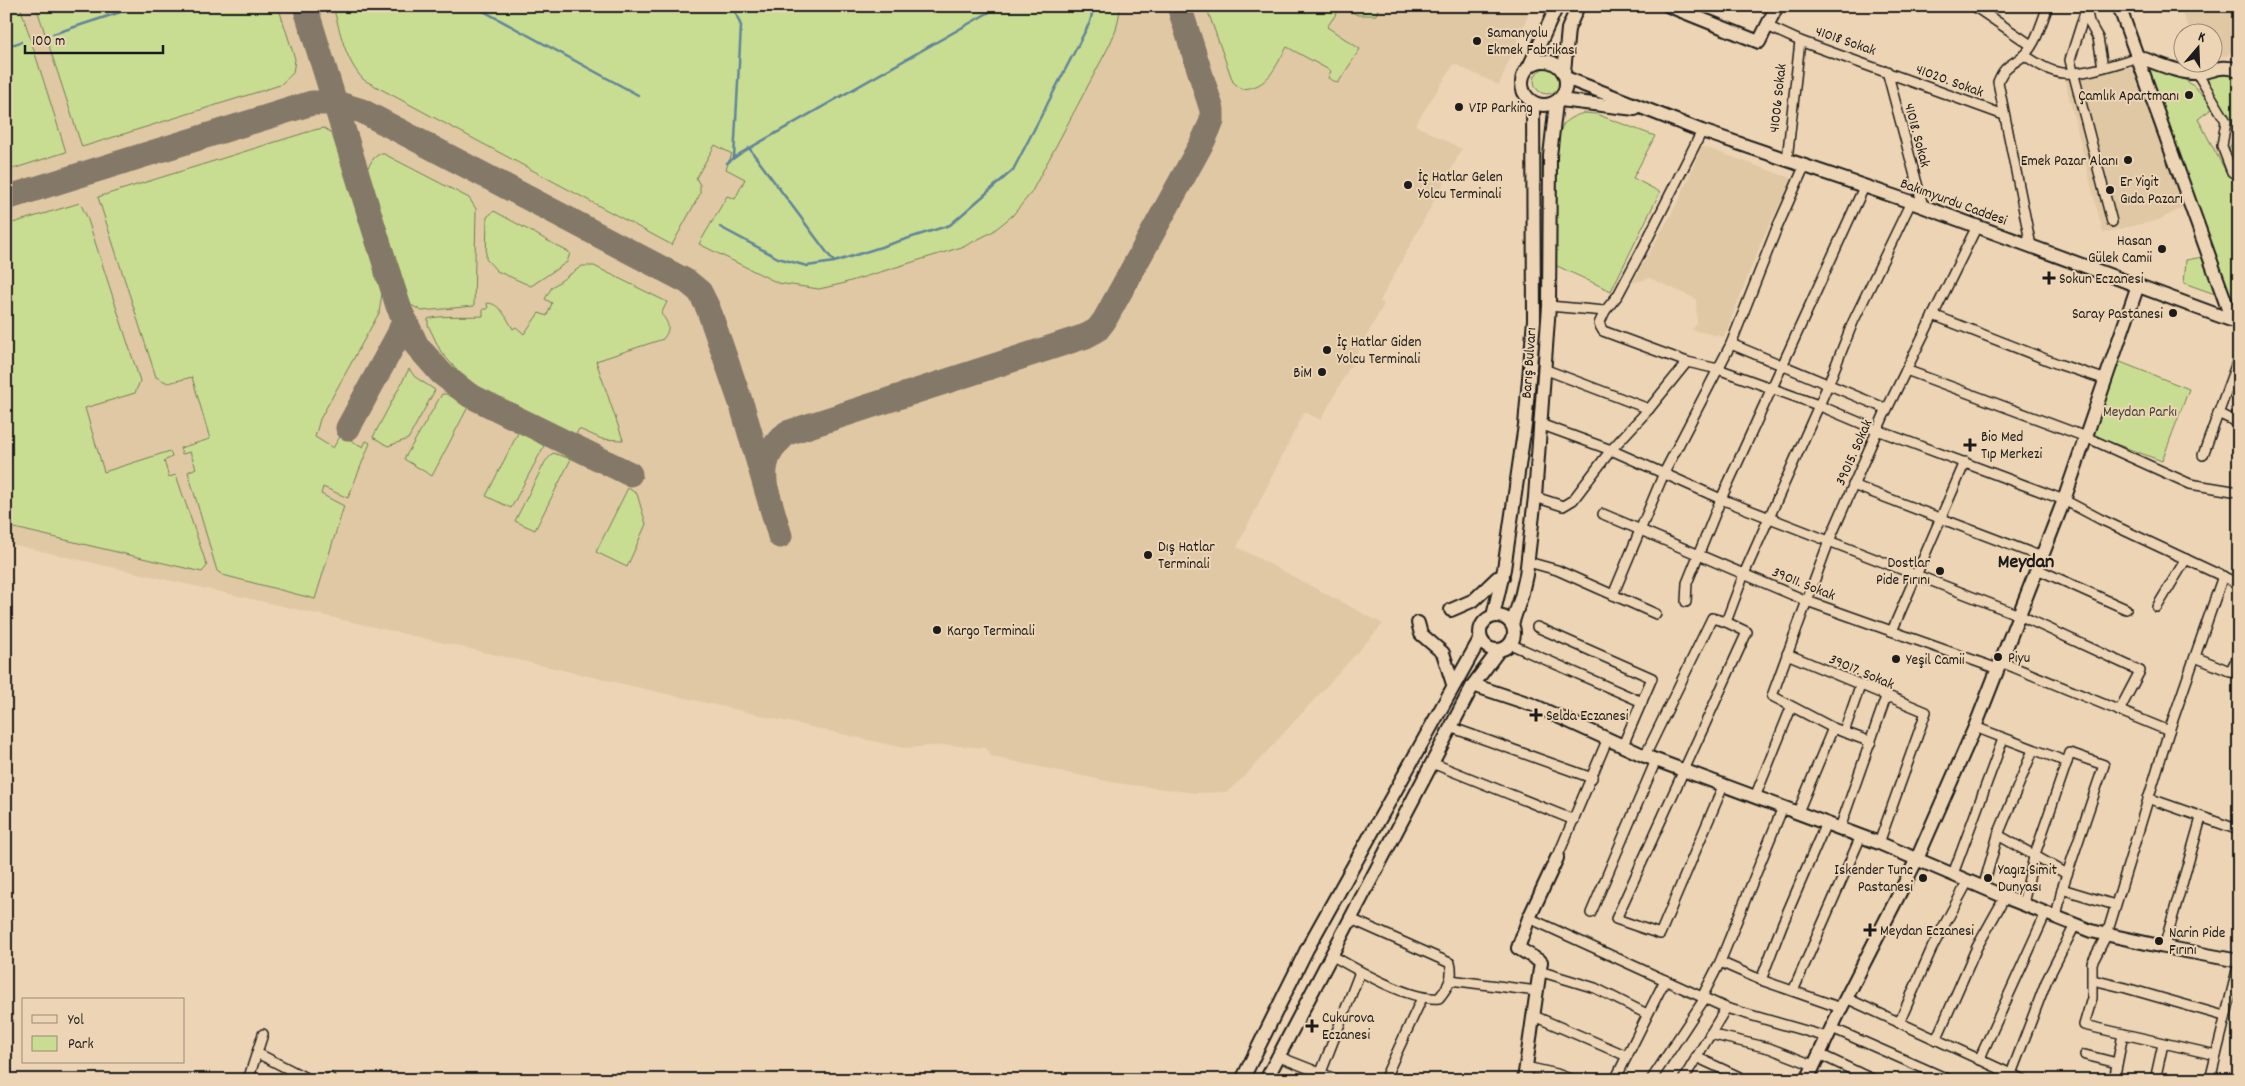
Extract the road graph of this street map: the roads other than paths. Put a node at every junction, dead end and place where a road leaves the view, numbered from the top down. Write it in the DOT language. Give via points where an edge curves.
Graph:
graph roads {
  1 [pos="1558,6"];
  2 [pos="1578,6"];
  3 [pos="1669,6"];
  4 [pos="1777,6"];
  5 [pos="1974,6"];
  6 [pos="2048,6"];
  7 [pos="2119,6"];
  8 [pos="2087,7"];
  9 [pos="1684,9"];
  10 [pos="1767,26"];
  11 [pos="1800,41"];
  12 [pos="2032,45"];
  13 [pos="2024,55"];
  14 [pos="2139,57"];
  15 [pos="1529,67"];
  16 [pos="2103,67"];
  17 [pos="2239,70"];
  18 [pos="1887,71"];
  19 [pos="2073,73"];
  20 [pos="2197,73"];
  21 [pos="1565,75"];
  22 [pos="1558,101"];
  23 [pos="1533,103"];
  24 [pos="1657,112"];
  25 [pos="2004,115"];
  26 [pos="1702,131"];
  27 [pos="1787,160"];
  28 [pos="1804,166"];
  29 [pos="2239,175"];
  30 [pos="1864,187"];
  31 [pos="1910,202"];
  32 [pos="1923,206"];
  33 [pos="2112,222"];
  34 [pos="1977,226"];
  35 [pos="2031,246"];
  36 [pos="2138,285"];
  37 [pos="1549,306"];
  38 [pos="1605,312"];
  39 [pos="1933,315"];
  40 [pos="2235,322"];
  41 [pos="1731,344"];
  42 [pos="2239,357"];
  43 [pos="1687,362"];
  44 [pos="1781,365"];
  45 [pos="1544,369"];
  46 [pos="1718,369"];
  47 [pos="1906,370"];
  48 [pos="2104,380"];
  49 [pos="1828,385"];
  50 [pos="1770,388"];
  51 [pos="1818,405"];
  52 [pos="1649,409"];
  53 [pos="1887,409"];
  54 [pos="2218,413"];
  55 [pos="2239,423"];
  56 [pos="1540,424"];
  57 [pos="1877,430"];
  58 [pos="2086,437"];
  59 [pos="1611,450"];
  60 [pos="2203,455"];
  61 [pos="1965,462"];
  62 [pos="1664,473"];
  63 [pos="1853,486"];
  64 [pos="2239,492"];
  65 [pos="1535,496"];
  66 [pos="1721,499"];
  67 [pos="2064,500"];
  68 [pos="1603,514"];
  69 [pos="1769,517"];
  70 [pos="1941,519"];
  71 [pos="1640,530"];
  72 [pos="1828,541"];
  73 [pos="1698,555"];
  74 [pos="2186,559"];
  75 [pos="1528,562"];
  76 [pos="2040,563"];
  77 [pos="1744,574"];
  78 [pos="2223,576"];
  79 [pos="1503,577"];
  80 [pos="1916,577"];
  81 [pos="2239,584"];
  82 [pos="1613,596"];
  83 [pos="1807,601"];
  84 [pos="1686,602"];
  85 [pos="2158,607"];
  86 [pos="2126,609"];
  87 [pos="1451,610"];
  88 [pos="1656,614"];
  89 [pos="2019,615"];
  90 [pos="1493,616"];
  91 [pos="1726,622"];
  92 [pos="1418,623"];
  93 [pos="1512,624"];
  94 [pos="1537,627"];
  95 [pos="1892,631"];
  96 [pos="1480,639"];
  97 [pos="1505,647"];
  98 [pos="1787,654"];
  99 [pos="2239,654"];
  100 [pos="2195,657"];
  101 [pos="1999,665"];
  102 [pos="2235,673"];
  103 [pos="1453,684"];
  104 [pos="1473,685"];
  105 [pos="1860,686"];
  106 [pos="1886,697"];
  107 [pos="1642,702"];
  108 [pos="1791,708"];
  109 [pos="2119,711"];
  110 [pos="1450,727"];
  111 [pos="1975,727"];
  112 [pos="1833,728"];
  113 [pos="2169,731"];
  114 [pos="1844,732"];
  115 [pos="1608,738"];
  116 [pos="2003,739"];
  117 [pos="1871,742"];
  118 [pos="1623,745"];
  119 [pos="2033,750"];
  120 [pos="1651,758"];
  121 [pos="2067,762"];
  122 [pos="1432,763"];
  123 [pos="1683,770"];
  124 [pos="1592,778"];
  125 [pos="1724,784"];
  126 [pos="1755,797"];
  127 [pos="2148,798"];
  128 [pos="1783,807"];
  129 [pos="1798,812"];
  130 [pos="2201,818"];
  131 [pos="1574,820"];
  132 [pos="1826,823"];
  133 [pos="1840,828"];
  134 [pos="2239,830"];
  135 [pos="1998,835"];
  136 [pos="1861,836"];
  137 [pos="1879,843"];
  138 [pos="2034,857"];
  139 [pos="1557,858"];
  140 [pos="1918,859"];
  141 [pos="1953,874"];
  142 [pos="2067,874"];
  143 [pos="1968,881"];
  144 [pos="1983,888"];
  145 [pos="2062,889"];
  146 [pos="2005,897"];
  147 [pos="2023,904"];
  148 [pos="2115,905"];
  149 [pos="1591,912"];
  150 [pos="2051,916"];
  151 [pos="1528,918"];
  152 [pos="1351,919"];
  153 [pos="2074,925"];
  154 [pos="2108,934"];
  155 [pos="2164,947"];
  156 [pos="1332,955"];
  157 [pos="1720,962"];
  158 [pos="2239,962"];
  159 [pos="1539,971"];
  160 [pos="1360,972"];
  161 [pos="1450,980"];
  162 [pos="1665,980"];
  163 [pos="1761,980"];
  164 [pos="2093,980"];
  165 [pos="1537,991"];
  166 [pos="1793,991"];
  167 [pos="1704,997"];
  168 [pos="1422,998"];
  169 [pos="1843,1003"];
  170 [pos="1726,1008"];
  171 [pos="1647,1014"];
  172 [pos="1534,1016"];
  173 [pos="2224,1016"];
  174 [pos="1899,1023"];
  175 [pos="1829,1032"];
  176 [pos="263,1034"];
  177 [pos="1710,1034"];
  178 [pos="2123,1034"];
  179 [pos="1936,1040"];
  180 [pos="2163,1044"];
  181 [pos="257,1053"];
  182 [pos="2085,1055"];
  183 [pos="2216,1055"];
  184 [pos="1277,1056"];
  185 [pos="1628,1056"];
  186 [pos="1696,1057"];
  187 [pos="1816,1060"];
  188 [pos="1978,1060"];
  189 [pos="2117,1063"];
  190 [pos="1525,1074"];
  191 [pos="2011,1074"];
  192 [pos="1319,1077"];
  193 [pos="1556,1077"];
  194 [pos="248,1080"];
  195 [pos="310,1080"];
  196 [pos="1242,1080"];
  197 [pos="1266,1080"];
  198 [pos="1338,1080"];
  199 [pos="1384,1080"];
  200 [pos="1573,1080"];
  201 [pos="1615,1080"];
  202 [pos="1651,1080"];
  203 [pos="1683,1080"];
  204 [pos="1746,1080"];
  205 [pos="1807,1080"];
  206 [pos="1874,1080"];
  207 [pos="1950,1080"];
  208 [pos="2024,1080"];
  209 [pos="2114,1080"];
  210 [pos="2155,1080"];
  211 [pos="2210,1080"];
  1 -- 15 [label="main road, Barış Bulvarı"];
  2 -- 21 [label="main road, Barış Bulvarı" via="1568,30"];
  3 -- 9 [label="main road"];
  4 -- 10 [label="main road"];
  5 -- 12 [label="street"];
  6 -- 12 [label="street"];
  7 -- 14 [label="main road"];
  8 -- 16 [label="street" via="2098,38"];
  8 -- 19 [label="street" via="2070,60"];
  9 -- 10 [label="main road" via="1759,42"];
  10 -- 11 [label="street, 41018 Sokak"];
  11 -- 18 [label="street, 41018 Sokak"];
  11 -- 27 [label="street, 41006 Sokak"];
  12 -- 13 [label="street"];
  13 -- 19 [label="street" via="2039,65 2061,73"];
  13 -- 25 [label="street" via="2003,71 1998,82"];
  14 -- 16 [label="street"];
  14 -- 20 [label="main road"];
  14 -- 40 [label="main road" via="2158,117"];
  15 -- 21 [label="main road" via="1547,61 1560,66"];
  15 -- 23 [label="main road, Barış Bulvarı" via="1522,83 1524,94"];
  16 -- 19 [label="street"];
  17 -- 20 [label="main road" via="2227,67"];
  18 -- 25 [label="street, 41020. Sokak"];
  18 -- 32 [label="street, 41018. Sokak"];
  19 -- 33 [label="street"];
  20 -- 29 [label="street" via="2226,121 2222,146 2232,172"];
  21 -- 22 [label="main road, Barış Bulvarı" via="1567,86"];
  21 -- 24 [label="main road, Bakımyurdu Caddesi"];
  22 -- 23 [label="main road" via="1544,106"];
  22 -- 24 [label="main road, Bakımyurdu Caddesi"];
  22 -- 37 [label="main road, Barış Bulvarı" via="1550,156"];
  23 -- 79 [label="main road, Barış Bulvarı" via="1534,320 1525,425"];
  24 -- 26 [label="main road, Bakımyurdu Caddesi"];
  25 -- 35 [label="street"];
  26 -- 27 [label="main road, Bakımyurdu Caddesi"];
  26 -- 38 [label="street" via="1618,294"];
  27 -- 28 [label="main road, Bakımyurdu Caddesi"];
  28 -- 30 [label="main road, Bakımyurdu Caddesi"];
  28 -- 41 [label="street"];
  30 -- 31 [label="main road, Bakımyurdu Caddesi"];
  30 -- 44 [label="street"];
  31 -- 32 [label="main road, Bakımyurdu Caddesi"];
  31 -- 49 [label="street" via="1853,322"];
  32 -- 34 [label="main road, Bakımyurdu Caddesi"];
  34 -- 35 [label="main road, Bakımyurdu Caddesi"];
  34 -- 39 [label="street, 39015. Sokak"];
  35 -- 36 [label="main road, Bakımyurdu Caddesi"];
  36 -- 40 [label="main road, Bakımyurdu Caddesi"];
  36 -- 48 [label="main road"];
  37 -- 38 [label="street"];
  37 -- 45 [label="main road, Barış Bulvarı"];
  38 -- 43 [label="street" via="1600,324 1603,331"];
  39 -- 47 [label="street, 39015. Sokak"];
  39 -- 48 [label="street"];
  41 -- 44 [label="street"];
  41 -- 46 [label="street"];
  42 -- 54 [label="street"];
  43 -- 46 [label="street"];
  43 -- 52 [label="street"];
  44 -- 49 [label="street"];
  44 -- 50 [label="street"];
  45 -- 52 [label="street"];
  45 -- 56 [label="main road, Barış Bulvarı"];
  46 -- 50 [label="street"];
  46 -- 62 [label="street"];
  47 -- 53 [label="street, 39015. Sokak"];
  47 -- 58 [label="street"];
  48 -- 58 [label="main road"];
  49 -- 51 [label="street"];
  49 -- 53 [label="street"];
  50 -- 51 [label="street"];
  50 -- 66 [label="street"];
  51 -- 57 [label="street"];
  51 -- 69 [label="street"];
  52 -- 59 [label="street"];
  53 -- 57 [label="street, 39015. Sokak"];
  54 -- 55 [label="street"];
  54 -- 60 [label="street"];
  56 -- 59 [label="street"];
  56 -- 65 [label="main road, Barış Bulvarı"];
  57 -- 61 [label="street"];
  57 -- 63 [label="street, 39015. Sokak"];
  58 -- 64 [label="street" via="2190,484"];
  58 -- 67 [label="main road"];
  59 -- 62 [label="street"];
  59 -- 65 [label="street" via="1573,500 1564,506"];
  61 -- 67 [label="street"];
  61 -- 70 [label="street"];
  62 -- 66 [label="street"];
  62 -- 71 [label="street"];
  63 -- 70 [label="street"];
  63 -- 72 [label="street, 39015. Sokak"];
  65 -- 75 [label="main road, Barış Bulvarı"];
  66 -- 69 [label="street"];
  66 -- 73 [label="street"];
  67 -- 74 [label="street"];
  67 -- 76 [label="main road"];
  68 -- 71 [label="street, 39011. Sokak"];
  69 -- 72 [label="street"];
  69 -- 77 [label="street"];
  70 -- 76 [label="street"];
  70 -- 80 [label="street"];
  71 -- 73 [label="street, 39011. Sokak"];
  71 -- 82 [label="street"];
  72 -- 80 [label="street"];
  72 -- 83 [label="street, 39015. Sokak"];
  73 -- 77 [label="street, 39011. Sokak"];
  73 -- 84 [label="street" via="1687,584"];
  74 -- 78 [label="street"];
  74 -- 85 [label="street"];
  75 -- 82 [label="street" via="1557,570"];
  75 -- 93 [label="main road, Barış Bulvarı" via="1522,597"];
  76 -- 86 [label="street"];
  76 -- 89 [label="main road"];
  77 -- 83 [label="street, 39011. Sokak"];
  77 -- 91 [label="street"];
  78 -- 81 [label="street"];
  78 -- 100 [label="street"];
  79 -- 87 [label="main road" via="1497,578 1474,600"];
  79 -- 90 [label="main road, Barış Bulvarı"];
  80 -- 89 [label="street"];
  80 -- 95 [label="street"];
  82 -- 88 [label="street"];
  83 -- 95 [label="street, 39011. Sokak"];
  83 -- 98 [label="street, 39015. Sokak"];
  89 -- 101 [label="main road"];
  89 -- 109 [label="street" via="2140,671"];
  90 -- 93 [label="main road" via="1504,617"];
  90 -- 96 [label="main road" via="1482,624"];
  91 -- 120 [label="street" via="1712,618"];
  91 -- 123 [label="street" via="1747,632"];
  92 -- 103 [label="main road" via="1421,634 1443,654"];
  93 -- 97 [label="main road" via="1514,635"];
  94 -- 107 [label="street" via="1652,678"];
  95 -- 101 [label="street, 39011. Sokak"];
  96 -- 97 [label="main road" via="1488,648"];
  96 -- 103 [label="main road"];
  97 -- 104 [label="main road"];
  97 -- 107 [label="street"];
  98 -- 105 [label="street, 39017. Sokak"];
  98 -- 108 [label="street, 39015. Sokak" via="1772,696"];
  99 -- 102 [label="street"];
  100 -- 102 [label="street"];
  100 -- 113 [label="street"];
  101 -- 109 [label="street, 39011. Sokak"];
  101 -- 111 [label="main road"];
  103 -- 196 [label="main road" via="1308,949"];
  104 -- 110 [label="main road"];
  104 -- 115 [label="main road" via="1533,705"];
  105 -- 106 [label="street, 39017. Sokak"];
  105 -- 114 [label="street"];
  106 -- 117 [label="street"];
  106 -- 137 [label="street, 39017. Sokak" via="1926,712"];
  107 -- 118 [label="street"];
  108 -- 112 [label="street"];
  108 -- 126 [label="street"];
  109 -- 113 [label="street, 39011. Sokak"];
  110 -- 122 [label="main road"];
  110 -- 124 [label="street"];
  111 -- 116 [label="street"];
  111 -- 140 [label="main road"];
  112 -- 114 [label="street"];
  112 -- 129 [label="street"];
  113 -- 127 [label="street"];
  114 -- 117 [label="street"];
  115 -- 118 [label="main road"];
  115 -- 124 [label="street"];
  116 -- 119 [label="street"];
  116 -- 141 [label="street"];
  117 -- 133 [label="street"];
  118 -- 120 [label="main road"];
  119 -- 121 [label="street"];
  119 -- 135 [label="street"];
  120 -- 123 [label="main road"];
  120 -- 149 [label="street"];
  121 -- 138 [label="street"];
  121 -- 142 [label="street" via="2070,753 2104,764"];
  122 -- 131 [label="street"];
  122 -- 152 [label="main road"];
  123 -- 125 [label="main road"];
  123 -- 125 [label="street" via="1616,919 1660,934"];
  124 -- 131 [label="street"];
  125 -- 126 [label="main road"];
  126 -- 128 [label="main road"];
  127 -- 130 [label="street"];
  127 -- 148 [label="street"];
  128 -- 129 [label="main road"];
  128 -- 157 [label="street"];
  129 -- 132 [label="main road"];
  130 -- 134 [label="street"];
  130 -- 155 [label="street"];
  131 -- 139 [label="street"];
  132 -- 133 [label="main road"];
  132 -- 163 [label="street"];
  133 -- 136 [label="main road"];
  135 -- 138 [label="street"];
  135 -- 144 [label="street"];
  136 -- 137 [label="main road"];
  136 -- 166 [label="street"];
  137 -- 140 [label="main road"];
  138 -- 142 [label="street"];
  138 -- 147 [label="street"];
  139 -- 151 [label="main road"];
  140 -- 141 [label="main road"];
  140 -- 169 [label="main road"];
  141 -- 143 [label="main road"];
  142 -- 145 [label="street"];
  143 -- 144 [label="main road"];
  143 -- 174 [label="street" via="1932,948"];
  144 -- 146 [label="main road"];
  145 -- 148 [label="street"];
  145 -- 150 [label="street"];
  146 -- 147 [label="main road"];
  146 -- 179 [label="street" via="1977,947"];
  147 -- 150 [label="main road"];
  148 -- 154 [label="street"];
  150 -- 153 [label="main road"];
  150 -- 188 [label="street"];
  151 -- 159 [label="main road" via="1518,948 1541,962"];
  151 -- 162 [label="street"];
  152 -- 156 [label="main road"];
  152 -- 161 [label="street" via="1450,963 1453,971"];
  153 -- 154 [label="main road"];
  153 -- 191 [label="street" via="2046,982"];
  154 -- 155 [label="main road"];
  154 -- 164 [label="street" via="2092,963"];
  155 -- 158 [label="main road"];
  156 -- 160 [label="street"];
  156 -- 184 [label="main road"];
  157 -- 163 [label="street"];
  157 -- 167 [label="street"];
  158 -- 173 [label="street"];
  159 -- 165 [label="main road"];
  159 -- 171 [label="street" via="1595,988"];
  160 -- 168 [label="street"];
  160 -- 192 [label="street"];
  161 -- 165 [label="street"];
  161 -- 168 [label="street" via="1439,998"];
  162 -- 167 [label="street"];
  162 -- 171 [label="street"];
  163 -- 166 [label="street"];
  164 -- 173 [label="street"];
  164 -- 178 [label="street" via="2092,998 2084,1025"];
  165 -- 172 [label="main road"];
  166 -- 169 [label="street"];
  167 -- 170 [label="street"];
  167 -- 202 [label="street"];
  168 -- 199 [label="street"];
  169 -- 174 [label="street"];
  169 -- 175 [label="main road"];
  170 -- 175 [label="street"];
  170 -- 177 [label="street"];
  171 -- 185 [label="street"];
  172 -- 185 [label="street"];
  172 -- 190 [label="main road"];
  173 -- 183 [label="street"];
  174 -- 179 [label="street"];
  175 -- 187 [label="main road"];
  175 -- 207 [label="street"];
  176 -- 181 [label="street"];
  177 -- 186 [label="street"];
  177 -- 187 [label="street"];
  178 -- 180 [label="street"];
  178 -- 189 [label="street"];
  179 -- 188 [label="street"];
  180 -- 183 [label="street"];
  180 -- 210 [label="street"];
  181 -- 194 [label="street"];
  181 -- 195 [label="street"];
  182 -- 189 [label="street"];
  183 -- 211 [label="street"];
  184 -- 192 [label="street"];
  184 -- 197 [label="main road"];
  185 -- 201 [label="street"];
  186 -- 203 [label="street"];
  186 -- 204 [label="street"];
  187 -- 205 [label="main road"];
  187 -- 206 [label="street"];
  188 -- 191 [label="street"];
  189 -- 209 [label="street"];
  190 -- 193 [label="street"];
  191 -- 208 [label="street"];
  192 -- 198 [label="street"];
  193 -- 200 [label="street"];
}
